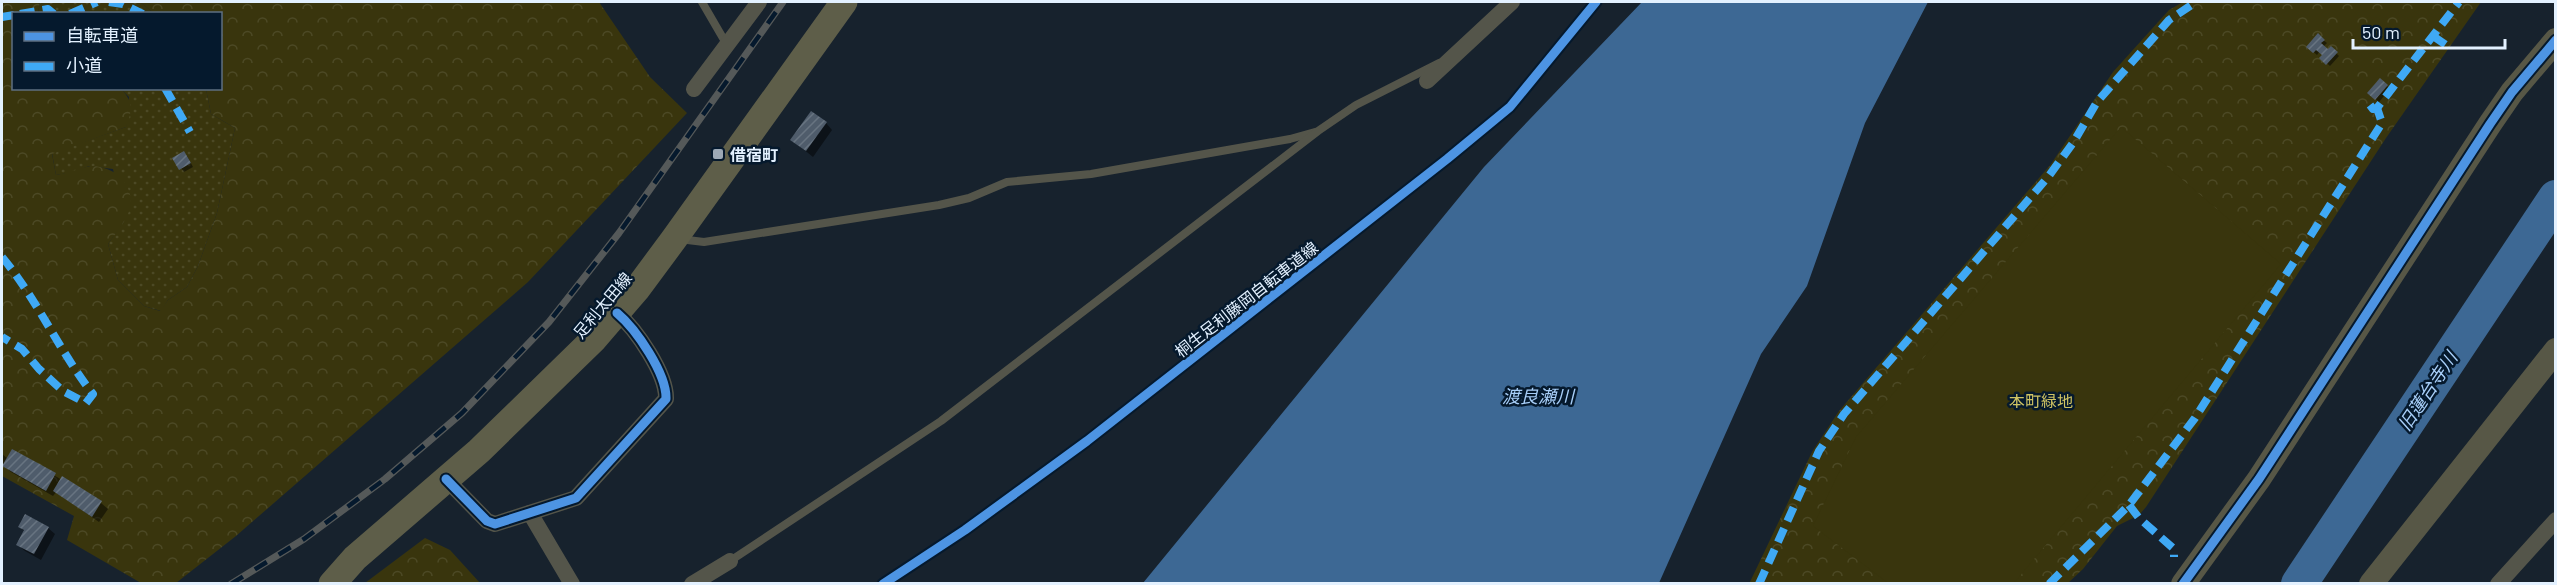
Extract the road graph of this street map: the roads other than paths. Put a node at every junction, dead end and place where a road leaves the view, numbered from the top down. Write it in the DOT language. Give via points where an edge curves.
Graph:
graph roads {
  1 [pos="702,2"];
  2 [pos="759,2"];
  3 [pos="844,2"];
  4 [pos="1512,2"];
  5 [pos="2556,40"];
  6 [pos="727,45"];
  7 [pos="1459,54"];
  8 [pos="1427,81"];
  9 [pos="694,89"];
  10 [pos="1318,131"];
  11 [pos="674,239"];
  12 [pos="616,313"];
  13 [pos="2556,350"];
  14 [pos="446,479"];
  15 [pos="530,513"];
  16 [pos="2556,520"];
  17 [pos="730,561"];
  18 [pos="332,584"];
  19 [pos="572,584"];
  20 [pos="692,584"];
  21 [pos="2183,584"];
  22 [pos="2371,584"];
  23 [pos="2498,584"];
  1 -- 6 [label="lane"];
  2 -- 6 [label="street"];
  3 -- 11 [label="main road, 足利太田線"];
  4 -- 7 [label="street"];
  5 -- 21 [label="street" via="2490,124 2259,479"];
  6 -- 9 [label="street"];
  7 -- 8 [label="street"];
  7 -- 10 [label="lane" via="1356,105"];
  10 -- 11 [label="lane" via="1091,174 1007,182 969,198 912,210 704,242"];
  10 -- 17 [label="lane" via="942,421"];
  11 -- 12 [label="main road, 足利太田線"];
  12 -- 14 [label="main road, 足利太田線" via="567,368"];
  12 -- 15 [label="street" via="639,336 667,388 666,399 576,498"];
  13 -- 22 [label="street"];
  14 -- 15 [label="street" via="487,521 495,524"];
  14 -- 18 [label="main road, 足利太田線" via="355,558"];
  15 -- 19 [label="street"];
  16 -- 23 [label="street"];
  17 -- 20 [label="street"];
}
